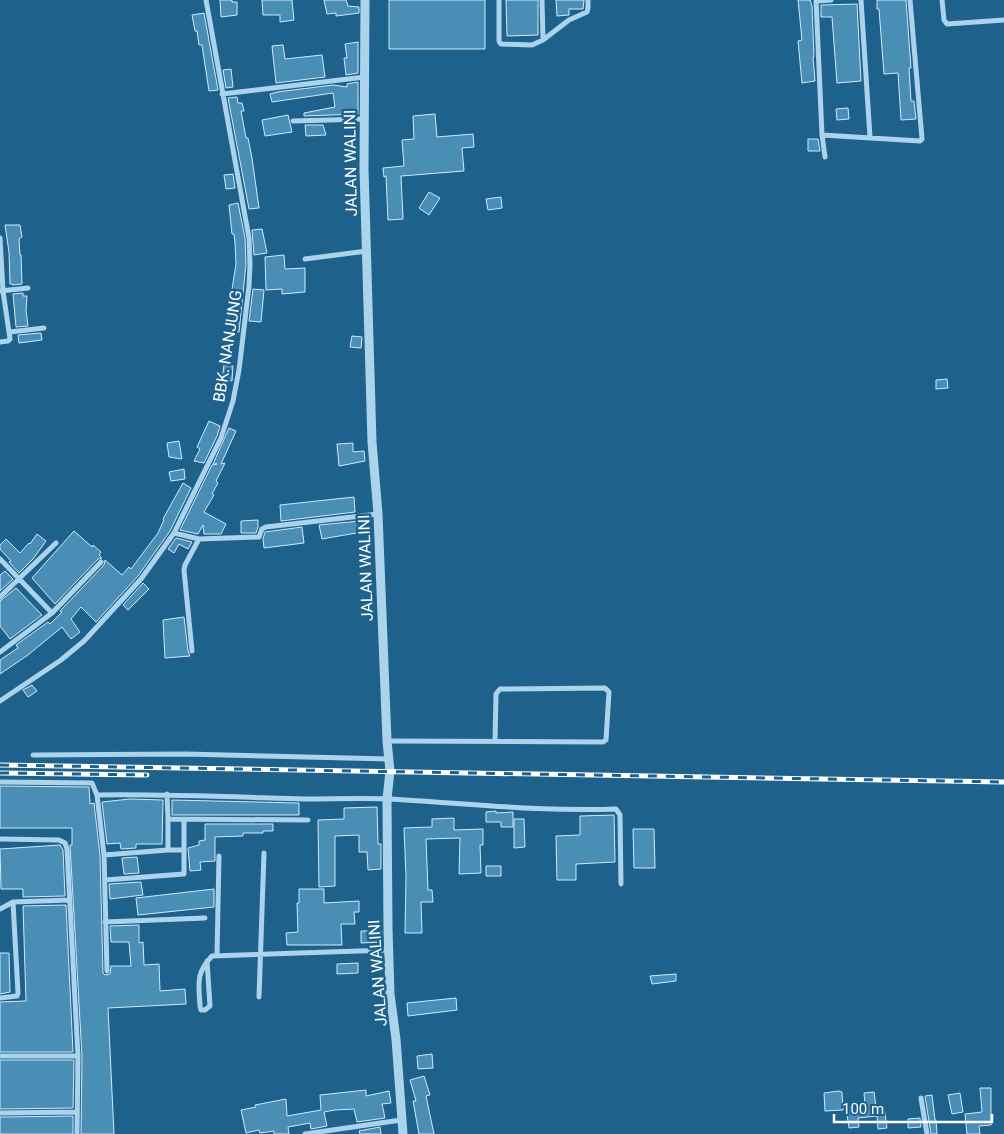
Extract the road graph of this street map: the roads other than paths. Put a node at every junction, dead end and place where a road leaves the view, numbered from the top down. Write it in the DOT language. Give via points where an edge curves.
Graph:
graph roads {
  1 [pos="206,0"];
  2 [pos="366,0"];
  3 [pos="499,0"];
  4 [pos="542,0"];
  5 [pos="588,0"];
  6 [pos="830,0"];
  7 [pos="861,0"];
  8 [pos="910,0"];
  9 [pos="942,0"];
  10 [pos="817,1"];
  11 [pos="1004,20"];
  12 [pos="543,40"];
  13 [pos="365,77"];
  14 [pos="222,94"];
  15 [pos="364,119"];
  16 [pos="293,121"];
  17 [pos="822,135"];
  18 [pos="870,137"];
  19 [pos="825,157"];
  20 [pos="0,238"];
  21 [pos="0,244"];
  22 [pos="367,251"];
  23 [pos="305,259"];
  24 [pos="28,288"];
  25 [pos="2,291"];
  26 [pos="44,328"];
  27 [pos="10,332"];
  28 [pos="0,342"];
  29 [pos="378,514"];
  30 [pos="174,533"];
  31 [pos="200,539"];
  32 [pos="56,543"];
  33 [pos="0,560"];
  34 [pos="101,562"];
  35 [pos="20,579"];
  36 [pos="0,597"];
  37 [pos="52,613"];
  38 [pos="1,650"];
  39 [pos="192,651"];
  40 [pos="0,701"];
  41 [pos="387,741"];
  42 [pos="495,741"];
  43 [pos="33,755"];
  44 [pos="389,759"];
  45 [pos="0,782"];
  46 [pos="166,794"];
  47 [pos="97,795"];
  48 [pos="387,799"];
  49 [pos="168,819"];
  50 [pos="184,819"];
  51 [pos="308,820"];
  52 [pos="0,839"];
  53 [pos="168,850"];
  54 [pos="184,850"];
  55 [pos="264,853"];
  56 [pos="104,855"];
  57 [pos="219,856"];
  58 [pos="105,880"];
  59 [pos="621,884"];
  60 [pos="70,900"];
  61 [pos="13,902"];
  62 [pos="0,909"];
  63 [pos="205,918"];
  64 [pos="105,922"];
  65 [pos="389,950"];
  66 [pos="217,954"];
  67 [pos="262,955"];
  68 [pos="207,961"];
  69 [pos="107,971"];
  70 [pos="259,997"];
  71 [pos="0,998"];
  72 [pos="0,1056"];
  73 [pos="78,1056"];
  74 [pos="921,1098"];
  75 [pos="76,1112"];
  76 [pos="0,1113"];
  77 [pos="401,1120"];
  78 [pos="77,1134"];
  79 [pos="305,1134"];
  80 [pos="403,1134"];
  81 [pos="927,1134"];
  1 -- 14 [label="street, BBK. NANJUNG"];
  2 -- 13 [label="street, JALAN WALINI"];
  3 -- 12 [label="street" via="501,44 532,46"];
  4 -- 12 [label="street"];
  5 -- 12 [label="street" via="587,12 569,20"];
  6 -- 10 [label="street"];
  7 -- 18 [label="street"];
  8 -- 18 [label="street" via="922,137 920,141"];
  9 -- 11 [label="street" via="947,24"];
  10 -- 17 [label="street"];
  13 -- 14 [label="street"];
  13 -- 15 [label="street, JALAN WALINI"];
  14 -- 30 [label="street, BBK. NANJUNG" via="249,238 249,286 233,401 221,438"];
  15 -- 16 [label="street"];
  15 -- 22 [label="street, JALAN WALINI"];
  17 -- 18 [label="street"];
  17 -- 19 [label="street"];
  20 -- 21 [label="street"];
  21 -- 25 [label="street"];
  22 -- 23 [label="street"];
  22 -- 29 [label="street, JALAN WALINI" via="372,442"];
  24 -- 25 [label="street"];
  25 -- 27 [label="street"];
  26 -- 27 [label="street"];
  27 -- 28 [label="street" via="10,339"];
  29 -- 31 [label="street" via="266,527 259,537"];
  29 -- 41 [label="street, JALAN WALINI"];
  30 -- 31 [label="street"];
  30 -- 40 [label="street, BBK. NANJUNG" via="141,579 84,641"];
  31 -- 39 [label="street" via="184,570"];
  32 -- 35 [label="street"];
  33 -- 35 [label="street"];
  34 -- 37 [label="street"];
  35 -- 36 [label="street"];
  35 -- 37 [label="street"];
  37 -- 38 [label="street"];
  41 -- 42 [label="street"];
  41 -- 44 [label="street, JALAN WALINI"];
  42 -- 42 [label="street" via="603,742 606,740 609,692 605,688 500,689 496,694"];
  43 -- 44 [label="street" via="186,754"];
  44 -- 48 [label="street, JALAN WALINI"];
  45 -- 47 [label="street" via="88,782"];
  46 -- 47 [label="street"];
  46 -- 48 [label="street"];
  46 -- 49 [label="street"];
  47 -- 56 [label="street"];
  48 -- 59 [label="street" via="563,810 616,809 620,815"];
  48 -- 65 [label="street, JALAN WALINI"];
  49 -- 50 [label="street"];
  49 -- 53 [label="street"];
  50 -- 51 [label="street"];
  50 -- 54 [label="street"];
  52 -- 60 [label="street" via="59,840 65,843"];
  53 -- 54 [label="street"];
  53 -- 56 [label="street"];
  54 -- 58 [label="street" via="184,874"];
  55 -- 67 [label="street"];
  56 -- 58 [label="street"];
  57 -- 66 [label="street"];
  58 -- 64 [label="street"];
  60 -- 61 [label="street"];
  60 -- 73 [label="street"];
  61 -- 62 [label="street"];
  61 -- 71 [label="street" via="18,993 17,996"];
  63 -- 64 [label="street"];
  64 -- 69 [label="street"];
  65 -- 67 [label="street"];
  65 -- 77 [label="street, JALAN WALINI"];
  66 -- 67 [label="street"];
  66 -- 68 [label="street"];
  67 -- 70 [label="street"];
  68 -- 68 [label="street" via="200,973 201,1010 210,1006"];
  72 -- 73 [label="street"];
  73 -- 75 [label="street"];
  74 -- 81 [label="street"];
  75 -- 76 [label="street"];
  75 -- 78 [label="street"];
  77 -- 79 [label="street"];
  77 -- 80 [label="street, JALAN WALINI"];
}
